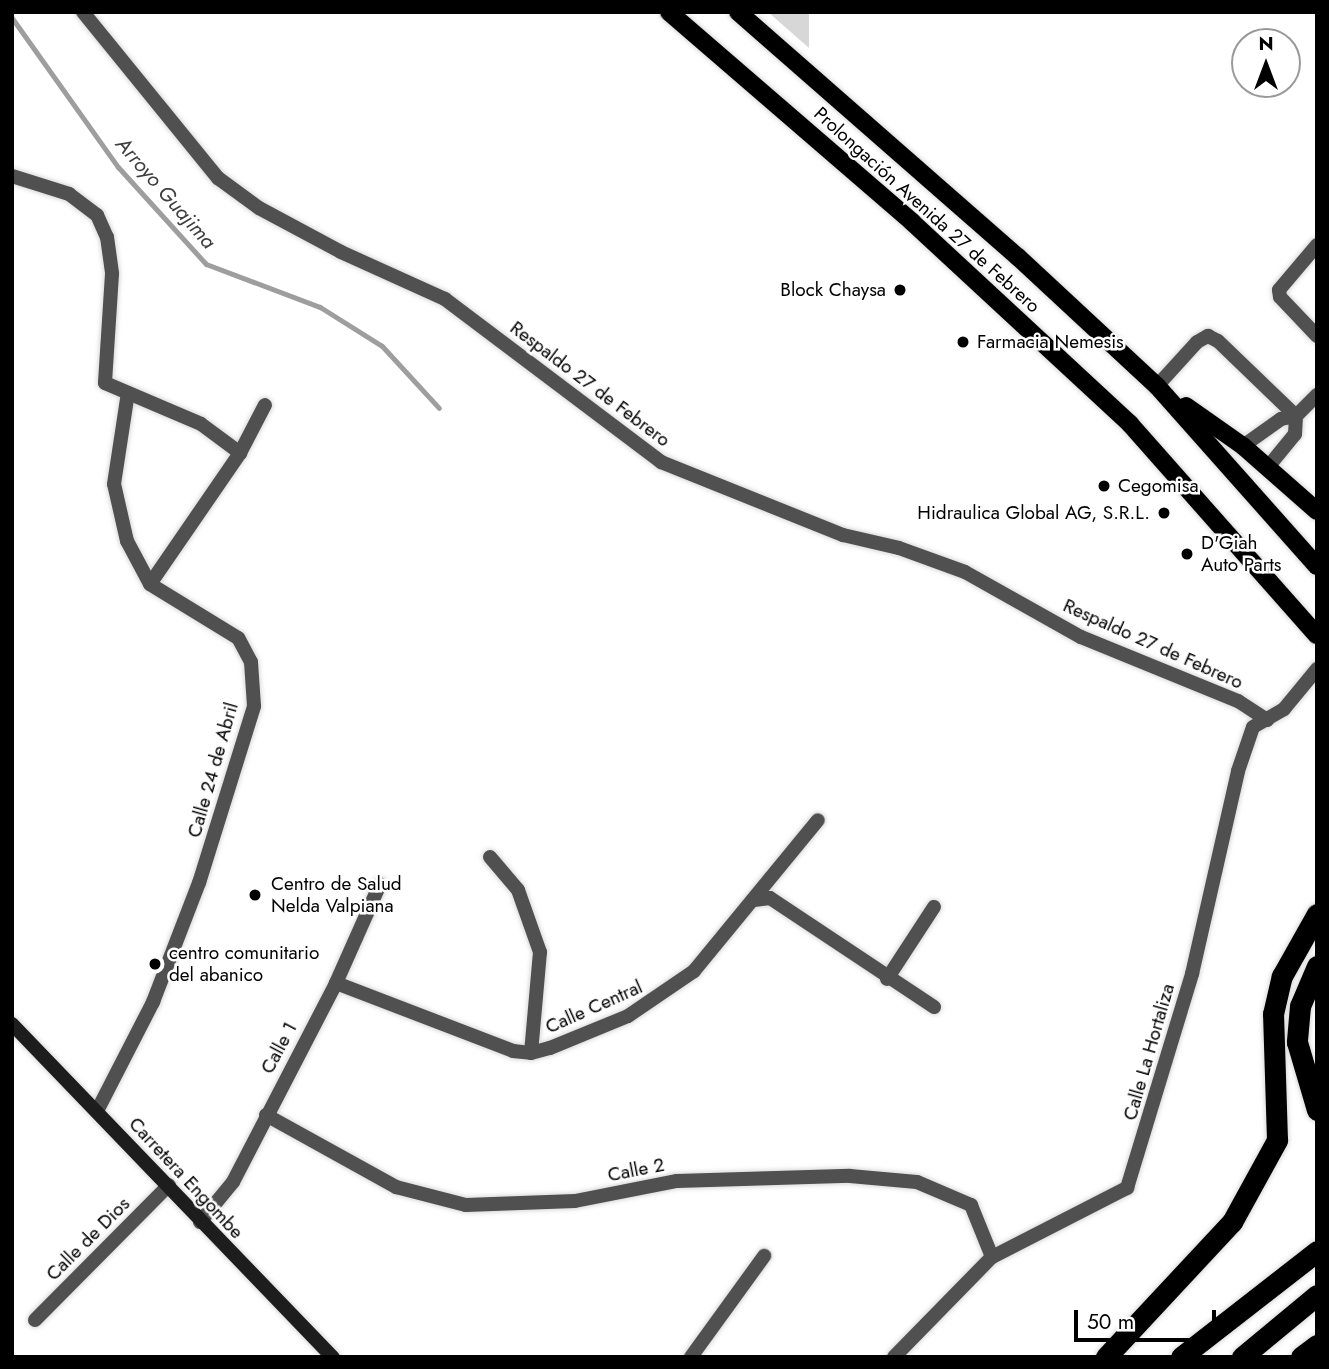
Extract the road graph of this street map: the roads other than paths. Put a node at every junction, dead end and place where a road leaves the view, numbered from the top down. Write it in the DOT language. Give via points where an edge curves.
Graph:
graph roads {
  1 [pos="83,12"];
  2 [pos="738,12"];
  3 [pos="676,14"];
  4 [pos="12,176"];
  5 [pos="1317,246"];
  6 [pos="1317,336"];
  7 [pos="1157,386"];
  8 [pos="128,393"];
  9 [pos="1317,396"];
  10 [pos="265,405"];
  11 [pos="1296,416"];
  12 [pos="1243,446"];
  13 [pos="240,453"];
  14 [pos="1268,467"];
  15 [pos="1317,511"];
  16 [pos="1317,566"];
  17 [pos="150,584"];
  18 [pos="1317,635"];
  19 [pos="1317,669"];
  20 [pos="1267,720"];
  21 [pos="818,820"];
  22 [pos="490,857"];
  23 [pos="380,884"];
  24 [pos="754,900"];
  25 [pos="934,907"];
  26 [pos="1317,914"];
  27 [pos="1317,966"];
  28 [pos="887,979"];
  29 [pos="336,983"];
  30 [pos="934,1007"];
  31 [pos="12,1024"];
  32 [pos="531,1053"];
  33 [pos="1317,1110"];
  34 [pos="97,1111"];
  35 [pos="267,1115"];
  36 [pos="169,1185"];
  37 [pos="200,1222"];
  38 [pos="1317,1251"];
  39 [pos="764,1256"];
  40 [pos="992,1258"];
  41 [pos="1317,1295"];
  42 [pos="35,1320"];
  43 [pos="1317,1345"];
  44 [pos="1317,1353"];
  45 [pos="332,1357"];
  46 [pos="691,1357"];
  47 [pos="894,1357"];
  48 [pos="1106,1357"];
  49 [pos="1181,1357"];
  50 [pos="1242,1357"];
  51 [pos="1301,1357"];
  52 [pos="1307,1357"];
  1 -- 20 [label="street, Respaldo 27 de Febrero" via="218,178 282,221 445,299 661,462 843,535 899,548 965,572 1081,637 1238,701"];
  2 -- 7 [label="main road, Prolongación Avenida 27 de Febrero" via="1018,257"];
  3 -- 18 [label="main road, Prolongación Avenida 27 de Febrero" via="912,222 1130,424"];
  4 -- 8 [label="street" via="69,194 97,215 113,274 105,383"];
  5 -- 6 [label="street" via="1279,289 1279,297"];
  7 -- 11 [label="street" via="1208,336"];
  7 -- 12 [label="main road"];
  7 -- 16 [label="main road, Prolongación Avenida 27 de Febrero"];
  8 -- 13 [label="street" via="201,424"];
  8 -- 17 [label="street" via="114,484 127,541"];
  9 -- 11 [label="street"];
  10 -- 13 [label="street"];
  11 -- 12 [label="street" via="1281,419"];
  11 -- 14 [label="street" via="1295,434"];
  12 -- 14 [label="main road"];
  13 -- 17 [label="street"];
  14 -- 15 [label="main road"];
  17 -- 34 [label="street, Calle 24 de Abril" via="238,638 251,662 254,706 199,883 153,1002"];
  19 -- 20 [label="street, Calle La Hortaliza" via="1284,709"];
  20 -- 40 [label="street, Calle La Hortaliza" via="1252,727 1238,771 1192,974 1127,1188"];
  21 -- 24 [label="street, Calle Central"];
  22 -- 32 [label="street" via="518,890 540,952"];
  23 -- 29 [label="street, Calle 1"];
  24 -- 28 [label="street" via="770,898"];
  24 -- 32 [label="street, Calle Central" via="694,971 666,994 628,1016"];
  25 -- 28 [label="street"];
  26 -- 48 [label="highway" via="1282,976 1273,1014 1277,1140 1232,1222"];
  27 -- 33 [label="highway" via="1300,1006 1297,1042"];
  28 -- 30 [label="street"];
  29 -- 32 [label="street, Calle Central" via="513,1051"];
  29 -- 35 [label="street, Calle 1"];
  31 -- 34 [label="street, Carretera Engombe"];
  34 -- 36 [label="street, Carretera Engombe"];
  35 -- 37 [label="street, Calle 1" via="233,1182"];
  35 -- 40 [label="street, Calle 2" via="396,1187 466,1205 575,1201 677,1181 850,1177 917,1181 971,1205"];
  36 -- 37 [label="street, Carretera Engombe"];
  36 -- 42 [label="street, Calle de Dios"];
  37 -- 45 [label="street, Carretera Engombe"];
  38 -- 49 [label="highway"];
  39 -- 46 [label="street"];
  40 -- 47 [label="street, Calle La Hortaliza"];
  41 -- 50 [label="highway"];
  43 -- 51 [label="highway"];
  44 -- 52 [label="highway"];
}
